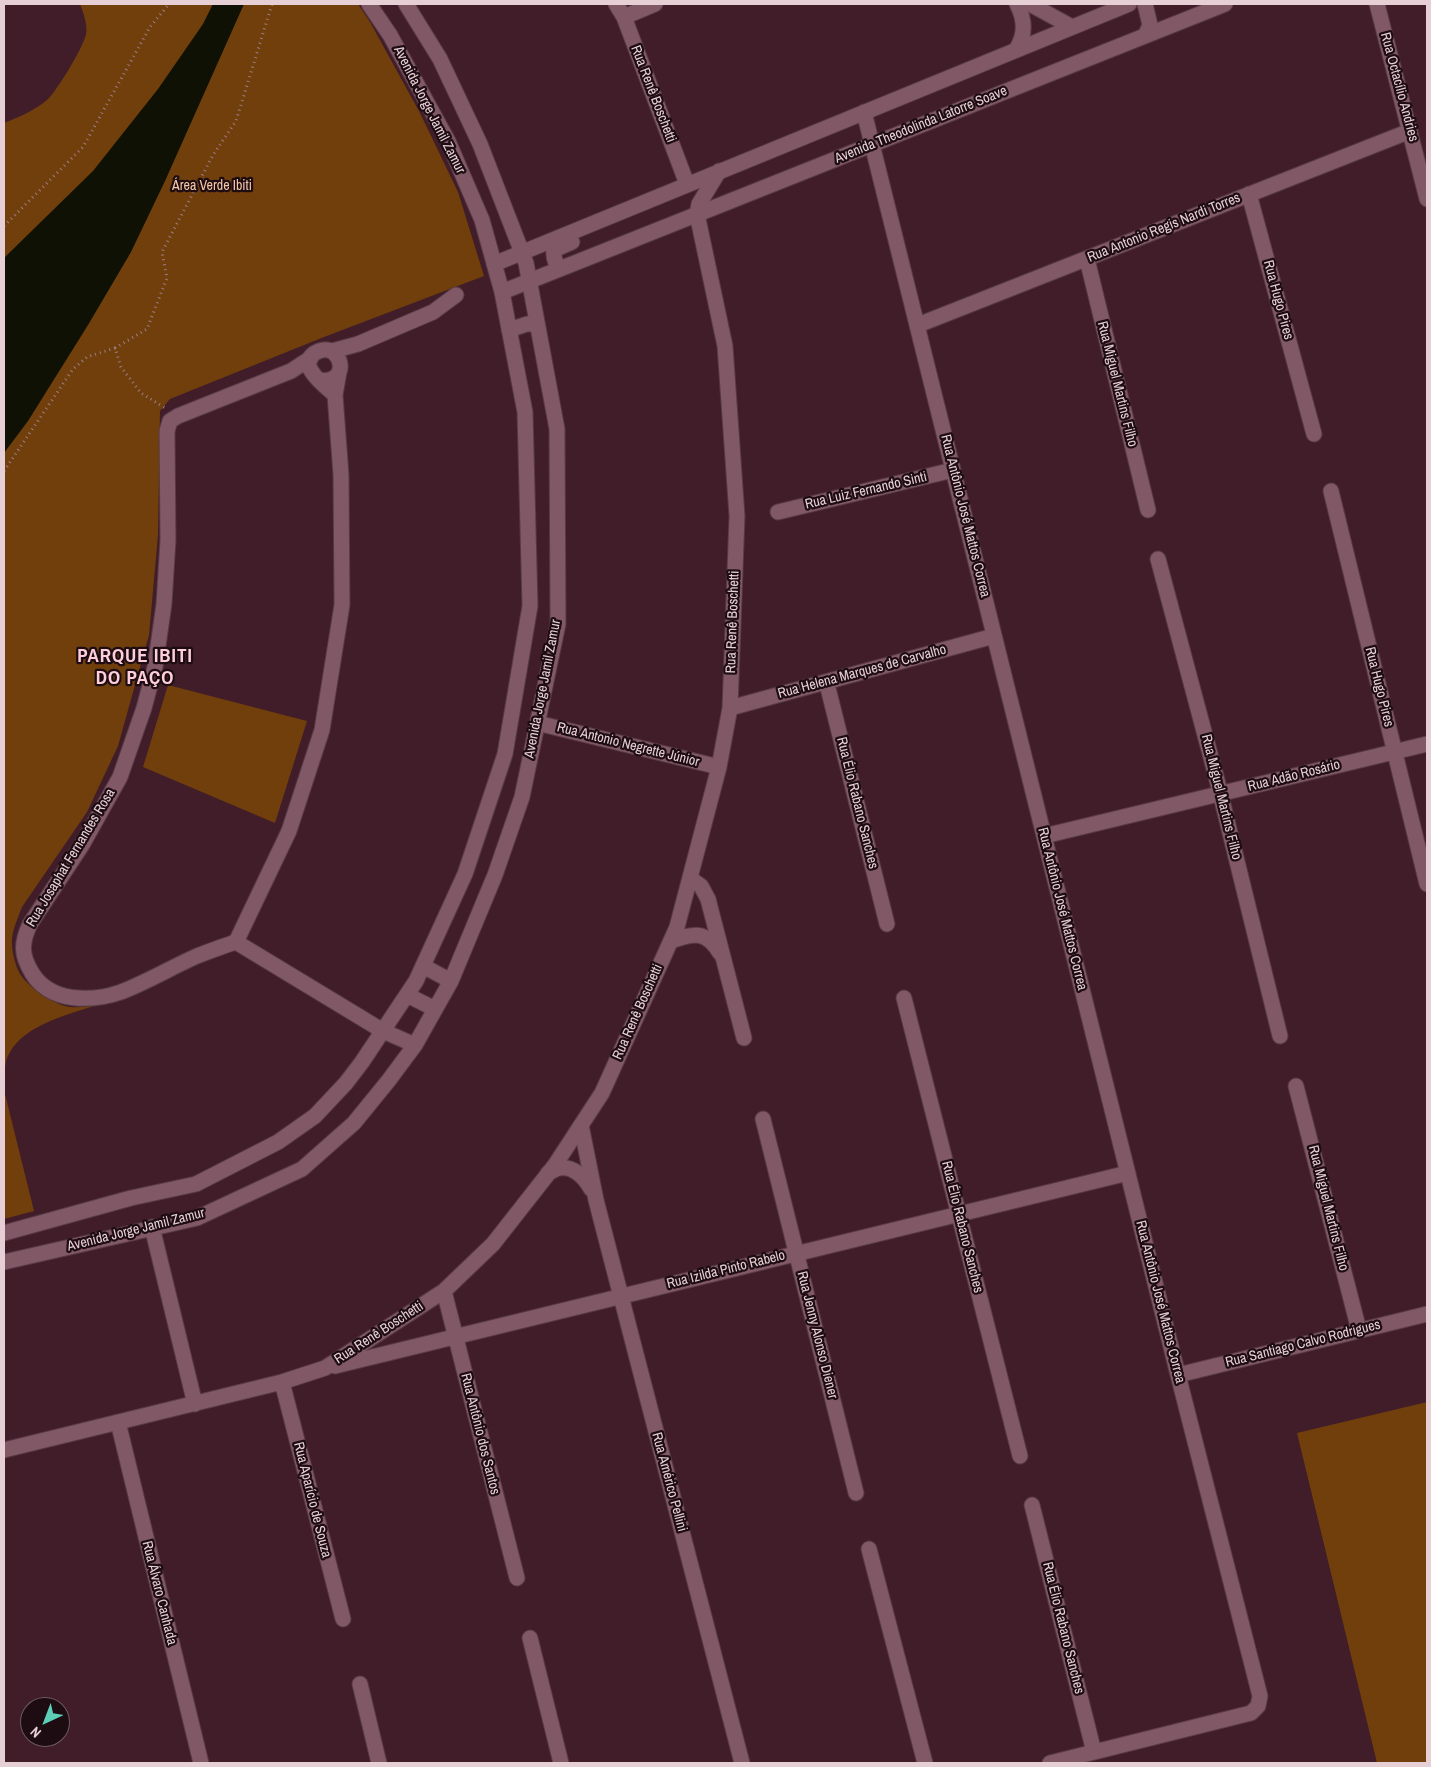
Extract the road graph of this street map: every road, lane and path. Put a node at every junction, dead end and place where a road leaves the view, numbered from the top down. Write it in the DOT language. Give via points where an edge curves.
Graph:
graph roads {
  1 [pos="169,4"];
  2 [pos="272,4"];
  3 [pos="369,4"];
  4 [pos="406,4"];
  5 [pos="655,4"];
  6 [pos="1017,4"];
  7 [pos="1030,4"];
  8 [pos="1129,4"];
  9 [pos="1145,4"];
  10 [pos="1157,4"];
  11 [pos="1225,4"];
  12 [pos="1377,4"];
  13 [pos="620,10"];
  14 [pos="1170,26"];
  15 [pos="1072,27"];
  16 [pos="1145,36"];
  17 [pos="1016,50"];
  18 [pos="864,112"];
  19 [pos="1410,131"];
  20 [pos="872,144"];
  21 [pos="720,171"];
  22 [pos="687,184"];
  23 [pos="1249,194"];
  24 [pos="661,195"];
  25 [pos="1427,200"];
  26 [pos="506,210"];
  27 [pos="697,214"];
  28 [pos="482,220"];
  29 [pos="4,226"];
  30 [pos="522,252"];
  31 [pos="1087,259"];
  32 [pos="494,264"];
  33 [pos="560,269"];
  34 [pos="530,281"];
  35 [pos="502,292"];
  36 [pos="456,295"];
  37 [pos="537,324"];
  38 [pos="918,325"];
  39 [pos="509,330"];
  40 [pos="358,344"];
  41 [pos="115,348"];
  42 [pos="332,351"];
  43 [pos="311,358"];
  44 [pos="340,368"];
  45 [pos="292,371"];
  46 [pos="315,377"];
  47 [pos="335,395"];
  48 [pos="178,416"];
  49 [pos="1314,434"];
  50 [pos="953,470"];
  51 [pos="4,471"];
  52 [pos="1331,490"];
  53 [pos="1148,510"];
  54 [pos="778,512"];
  55 [pos="1158,559"];
  56 [pos="994,636"];
  57 [pos="825,682"];
  58 [pos="730,708"];
  59 [pos="537,723"];
  60 [pos="1427,744"];
  61 [pos="1395,752"];
  62 [pos="719,767"];
  63 [pos="1220,794"];
  64 [pos="1044,836"];
  65 [pos="690,878"];
  66 [pos="1427,884"];
  67 [pos="887,924"];
  68 [pos="670,941"];
  69 [pos="236,942"];
  70 [pos="723,958"];
  71 [pos="423,966"];
  72 [pos="451,981"];
  73 [pos="407,994"];
  74 [pos="904,998"];
  75 [pos="435,1010"];
  76 [pos="384,1031"];
  77 [pos="1280,1036"];
  78 [pos="744,1038"];
  79 [pos="415,1046"];
  80 [pos="1296,1086"];
  81 [pos="763,1119"];
  82 [pos="581,1125"];
  83 [pos="548,1173"];
  84 [pos="1128,1173"];
  85 [pos="596,1200"];
  86 [pos="959,1214"];
  87 [pos="152,1228"];
  88 [pos="4,1233"];
  89 [pos="796,1253"];
  90 [pos="4,1262"];
  91 [pos="444,1291"];
  92 [pos="620,1296"];
  93 [pos="1427,1314"];
  94 [pos="1359,1330"];
  95 [pos="456,1337"];
  96 [pos="325,1368"];
  97 [pos="1178,1375"];
  98 [pos="282,1382"];
  99 [pos="195,1404"];
  100 [pos="118,1422"];
  101 [pos="4,1450"];
  102 [pos="1020,1456"];
  103 [pos="856,1493"];
  104 [pos="1032,1504"];
  105 [pos="869,1549"];
  106 [pos="516,1578"];
  107 [pos="343,1619"];
  108 [pos="530,1638"];
  109 [pos="360,1684"];
  110 [pos="1094,1752"];
  111 [pos="201,1763"];
  112 [pos="379,1763"];
  113 [pos="561,1763"];
  114 [pos="742,1763"];
  115 [pos="925,1763"];
  116 [pos="1050,1763"];
  1 -- 29 [label="path" via="150,27 83,147"];
  2 -- 41 [label="path" via="236,120 162,252 167,278 147,329"];
  3 -- 28 [label="street, Avenida Jorge Jamil Zamur" via="390,35 448,141"];
  4 -- 26 [label="street, Avenida Jorge Jamil Zamur" via="440,59 480,144"];
  5 -- 13 [label="street"];
  6 -- 17 [label="street" via="1024,26 1022,40"];
  7 -- 15 [label="street"];
  8 -- 15 [label="street"];
  9 -- 16 [label="street" via="1150,25"];
  10 -- 14 [label="street" via="1160,18"];
  11 -- 14 [label="street, Avenida Theodolinda Latorre Soave"];
  12 -- 19 [label="street, Rua Octacílio Andries"];
  13 -- 22 [label="street, Rua Renê Boschetti"];
  14 -- 16 [label="street, Avenida Theodolinda Latorre Soave"];
  15 -- 17 [label="street"];
  16 -- 20 [label="street, Avenida Theodolinda Latorre Soave"];
  17 -- 18 [label="street"];
  18 -- 20 [label="street, Rua Antônio José Mattos Correa"];
  18 -- 21 [label="street"];
  19 -- 23 [label="street, Rua Antonio Regis Nardi Torres"];
  19 -- 25 [label="street, Rua Octacílio Andries"];
  20 -- 27 [label="street, Avenida Theodolinda Latorre Soave"];
  20 -- 38 [label="street, Rua Antônio José Mattos Correa"];
  21 -- 22 [label="street"];
  21 -- 27 [label="street" via="699,204"];
  22 -- 24 [label="street"];
  23 -- 31 [label="street, Rua Antonio Regis Nardi Torres"];
  23 -- 49 [label="street, Rua Hugo Pires"];
  24 -- 30 [label="street"];
  24 -- 33 [label="street" via="637,216 554,250"];
  26 -- 28 [label="street" via="500,218"];
  26 -- 30 [label="street, Avenida Jorge Jamil Zamur"];
  27 -- 33 [label="street, Avenida Theodolinda Latorre Soave"];
  27 -- 58 [label="street, Rua Renê Boschetti" via="725,346 737,516"];
  28 -- 32 [label="street, Avenida Jorge Jamil Zamur"];
  30 -- 32 [label="street"];
  30 -- 34 [label="street, Avenida Jorge Jamil Zamur"];
  31 -- 38 [label="street, Rua Antonio Regis Nardi Torres"];
  31 -- 53 [label="street, Rua Miguel Martins Filho"];
  32 -- 35 [label="street, Avenida Jorge Jamil Zamur"];
  33 -- 34 [label="street, Avenida Theodolinda Latorre Soave"];
  34 -- 35 [label="street, Avenida Theodolinda Latorre Soave"];
  34 -- 37 [label="street, Avenida Jorge Jamil Zamur"];
  35 -- 39 [label="street, Avenida Jorge Jamil Zamur"];
  36 -- 40 [label="street" via="433,312"];
  37 -- 39 [label="street"];
  37 -- 59 [label="street, Avenida Jorge Jamil Zamur" via="557,430 558,624"];
  38 -- 50 [label="street, Rua Antônio José Mattos Correa"];
  39 -- 71 [label="street, Avenida Jorge Jamil Zamur" via="524,412 530,606 505,754 465,874"];
  40 -- 42 [label="street"];
  40 -- 44 [label="street"];
  41 -- 48 [label="path" via="121,367 141,393"];
  41 -- 51 [label="path" via="87,357 72,369"];
  42 -- 43 [label="street" via="316,352"];
  42 -- 44 [label="street" via="338,357"];
  43 -- 45 [label="street"];
  43 -- 46 [label="street" via="309,366"];
  44 -- 46 [label="street" via="334,378 327,381"];
  44 -- 47 [label="street"];
  45 -- 46 [label="street"];
  45 -- 48 [label="street"];
  46 -- 47 [label="street"];
  47 -- 69 [label="street" via="341,475 342,605 322,730 289,831"];
  48 -- 69 [label="street, Rua Josaphat Fernandes Rosa" via="170,421 167,431 168,540 164,604 155,667 144,708 120,777 82,845 30,924 23,948 26,963 48,990 66,997 92,998 121,992"];
  50 -- 54 [label="street, Rua Luiz Fernando Sinti"];
  50 -- 56 [label="street, Rua Antônio José Mattos Correa"];
  52 -- 61 [label="street, Rua Hugo Pires"];
  55 -- 63 [label="street, Rua Miguel Martins Filho"];
  56 -- 57 [label="street, Rua Helena Marques de Carvalho"];
  56 -- 64 [label="street, Rua Antônio José Mattos Correa"];
  57 -- 58 [label="street, Rua Helena Marques de Carvalho"];
  57 -- 67 [label="street, Rua Élio Rabano Sanches"];
  58 -- 62 [label="street, Rua Renê Boschetti"];
  59 -- 62 [label="street, Rua Antonio Negrette Júnior"];
  59 -- 72 [label="street, Avenida Jorge Jamil Zamur" via="522,798 495,875"];
  60 -- 61 [label="street, Rua Adão Rosário"];
  61 -- 63 [label="street, Rua Adão Rosário"];
  61 -- 66 [label="street, Rua Hugo Pires"];
  62 -- 65 [label="street, Rua Renê Boschetti"];
  63 -- 64 [label="street, Rua Adão Rosário"];
  63 -- 77 [label="street, Rua Miguel Martins Filho"];
  64 -- 84 [label="street, Rua Antônio José Mattos Correa"];
  65 -- 68 [label="street, Rua Renê Boschetti"];
  65 -- 70 [label="street" via="701,886 708,899"];
  68 -- 70 [label="street" via="698,935 713,942"];
  68 -- 82 [label="street, Rua Renê Boschetti" via="602,1093"];
  69 -- 76 [label="street"];
  70 -- 78 [label="street"];
  71 -- 72 [label="street"];
  71 -- 73 [label="street, Avenida Jorge Jamil Zamur"];
  72 -- 75 [label="street, Avenida Jorge Jamil Zamur"];
  73 -- 75 [label="street"];
  73 -- 76 [label="street, Avenida Jorge Jamil Zamur"];
  74 -- 86 [label="street, Rua Élio Rabano Sanches"];
  75 -- 79 [label="street, Avenida Jorge Jamil Zamur"];
  76 -- 79 [label="street"];
  76 -- 88 [label="street, Avenida Jorge Jamil Zamur" via="346,1083 315,1116 278,1142 196,1184 131,1198"];
  79 -- 87 [label="street, Avenida Jorge Jamil Zamur" via="354,1123 302,1169 197,1218"];
  80 -- 94 [label="street, Rua Miguel Martins Filho"];
  81 -- 89 [label="street, Rua Jenny Alonso Diener"];
  82 -- 83 [label="street, Rua Renê Boschetti"];
  82 -- 85 [label="street, Rua Américo Pellini"];
  83 -- 85 [label="street, Rua Américo Pellini" via="560,1168 575,1171 586,1179"];
  83 -- 91 [label="street, Rua Renê Boschetti" via="493,1244"];
  84 -- 86 [label="street, Rua Izilda Pinto Rabelo"];
  84 -- 97 [label="street, Rua Antônio José Mattos Correa"];
  85 -- 92 [label="street, Rua Américo Pellini"];
  86 -- 89 [label="street, Rua Izilda Pinto Rabelo"];
  86 -- 102 [label="street, Rua Élio Rabano Sanches"];
  87 -- 90 [label="street, Avenida Jorge Jamil Zamur"];
  87 -- 99 [label="street"];
  89 -- 92 [label="street, Rua Izilda Pinto Rabelo"];
  89 -- 103 [label="street, Rua Jenny Alonso Diener"];
  91 -- 95 [label="street, Rua Antônio dos Santos"];
  91 -- 96 [label="street, Rua Renê Boschetti"];
  92 -- 95 [label="street, Rua Izilda Pinto Rabelo"];
  92 -- 114 [label="street, Rua Américo Pellini"];
  93 -- 94 [label="street, Rua Santiago Calvo Rodrigues"];
  94 -- 97 [label="street, Rua Santiago Calvo Rodrigues"];
  95 -- 96 [label="street, Rua Izilda Pinto Rabelo"];
  95 -- 106 [label="street, Rua Antônio dos Santos"];
  96 -- 98 [label="street, Rua Renê Boschetti"];
  97 -- 110 [label="street, Rua Antônio José Mattos Correa" via="1260,1696 1258,1706 1251,1713"];
  98 -- 99 [label="street, Rua Renê Boschetti"];
  98 -- 107 [label="street, Rua Aparício de Souza"];
  99 -- 100 [label="street, Rua Renê Boschetti"];
  100 -- 101 [label="street, Rua Renê Boschetti"];
  100 -- 111 [label="street, Rua Álvaro Canhada"];
  104 -- 110 [label="street, Rua Élio Rabano Sanches"];
  105 -- 115 [label="street"];
  108 -- 113 [label="street"];
  109 -- 112 [label="street"];
  110 -- 116 [label="street"];
}
